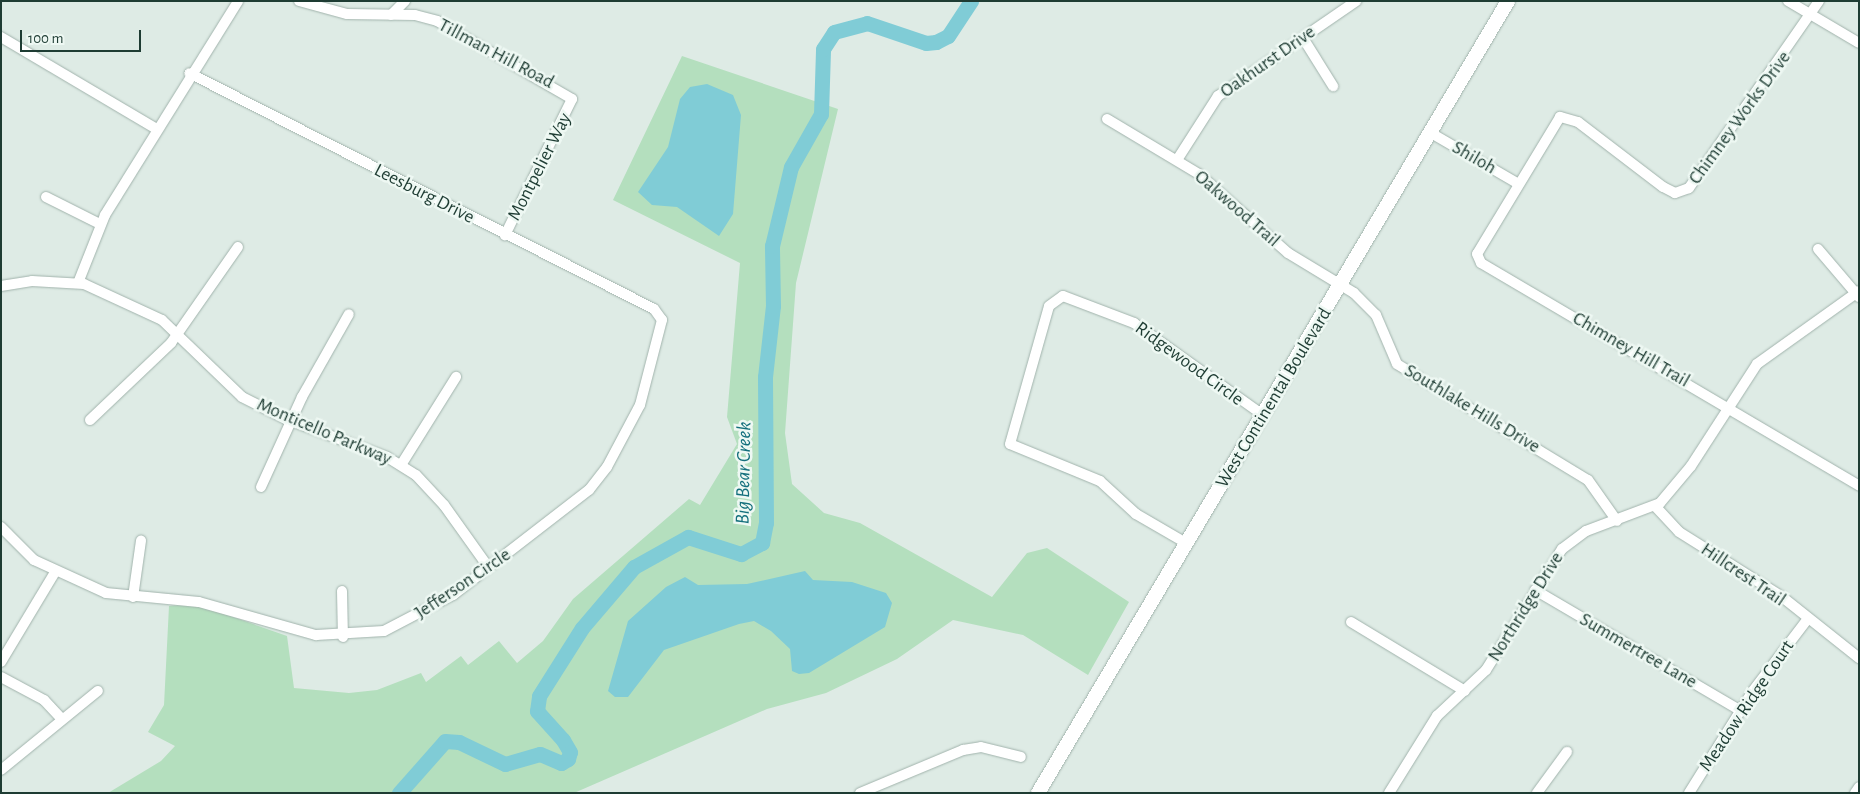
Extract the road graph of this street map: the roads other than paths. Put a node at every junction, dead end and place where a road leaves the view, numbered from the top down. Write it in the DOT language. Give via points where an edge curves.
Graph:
graph roads {
  1 [pos="238,1"];
  2 [pos="299,1"];
  3 [pos="405,1"];
  4 [pos="1356,1"];
  5 [pos="1788,1"];
  6 [pos="1819,1"];
  7 [pos="1503,3"];
  8 [pos="390,15"];
  9 [pos="1811,15"];
  10 [pos="1,37"];
  11 [pos="1303,38"];
  12 [pos="1859,43"];
  13 [pos="189,74"];
  14 [pos="1332,86"];
  15 [pos="572,98"];
  16 [pos="1106,118"];
  17 [pos="155,128"];
  18 [pos="1431,133"];
  19 [pos="1177,160"];
  20 [pos="1517,183"];
  21 [pos="46,197"];
  22 [pos="100,224"];
  23 [pos="505,235"];
  24 [pos="238,247"];
  25 [pos="1818,249"];
  26 [pos="78,283"];
  27 [pos="1,286"];
  28 [pos="1342,286"];
  29 [pos="1858,294"];
  30 [pos="348,314"];
  31 [pos="660,314"];
  32 [pos="178,334"];
  33 [pos="456,377"];
  34 [pos="1727,406"];
  35 [pos="1263,415"];
  36 [pos="90,420"];
  37 [pos="293,422"];
  38 [pos="401,465"];
  39 [pos="1859,486"];
  40 [pos="261,487"];
  41 [pos="1655,506"];
  42 [pos="1617,521"];
  43 [pos="1,527"];
  44 [pos="141,541"];
  45 [pos="1186,543"];
  46 [pos="489,568"];
  47 [pos="55,572"];
  48 [pos="1535,590"];
  49 [pos="342,591"];
  50 [pos="133,597"];
  51 [pos="1806,621"];
  52 [pos="1351,622"];
  53 [pos="343,636"];
  54 [pos="1859,658"];
  55 [pos="1,662"];
  56 [pos="1,676"];
  57 [pos="98,691"];
  58 [pos="1465,691"];
  59 [pos="1741,711"];
  60 [pos="61,718"];
  61 [pos="1567,752"];
  62 [pos="1021,757"];
  63 [pos="1,770"];
  64 [pos="1859,787"];
  65 [pos="1390,792"];
  66 [pos="860,793"];
  67 [pos="1038,793"];
  68 [pos="1537,793"];
  69 [pos="1689,793"];
  70 [pos="1855,793"];
  1 -- 13 [label="street"];
  2 -- 8 [label="street, Tillman Hill Road" via="347,14"];
  3 -- 8 [label="street"];
  4 -- 11 [label="street, Oakhurst Drive"];
  5 -- 9 [label="street"];
  6 -- 9 [label="street, Chimney Works Drive"];
  7 -- 18 [label="main road, West Continental Boulevard"];
  8 -- 15 [label="street, Tillman Hill Road" via="437,21"];
  9 -- 12 [label="street"];
  9 -- 20 [label="street, Chimney Works Drive" via="1685,192 1675,193 1663,187 1578,122 1560,117"];
  10 -- 17 [label="street"];
  11 -- 14 [label="street"];
  11 -- 19 [label="street, Oakhurst Drive" via="1218,96"];
  13 -- 17 [label="street"];
  13 -- 23 [label="street, Leesburg Drive"];
  15 -- 23 [label="street, Montpelier Way"];
  16 -- 19 [label="street, Oakwood Trail"];
  17 -- 22 [label="street"];
  18 -- 20 [label="street, Shiloh"];
  18 -- 28 [label="main road, West Continental Boulevard"];
  19 -- 28 [label="street, Oakwood Trail" via="1227,196 1288,253"];
  20 -- 34 [label="street, Chimney Hill Trail" via="1480,244 1477,254 1481,263"];
  21 -- 22 [label="street"];
  22 -- 26 [label="street"];
  23 -- 31 [label="street, Leesburg Drive"];
  24 -- 32 [label="street"];
  25 -- 29 [label="street"];
  26 -- 27 [label="street, Monticello Parkway" via="32,281"];
  26 -- 32 [label="street, Monticello Parkway" via="146,311"];
  28 -- 35 [label="main road, West Continental Boulevard"];
  28 -- 42 [label="street, Southlake Hills Drive" via="1376,315 1397,364 1588,480"];
  29 -- 34 [label="street, Northridge Drive" via="1766,356"];
  30 -- 37 [label="street"];
  31 -- 46 [label="street, Jefferson Circle" via="640,405 607,467 551,523"];
  32 -- 36 [label="street"];
  32 -- 37 [label="street, Monticello Parkway" via="228,389"];
  33 -- 38 [label="street"];
  34 -- 39 [label="street, Chimney Hill Trail"];
  34 -- 41 [label="street, Northridge Drive" via="1691,466"];
  35 -- 45 [label="main road, West Continental Boulevard"];
  35 -- 45 [label="street, Ridgewood Circle" via="1134,323 1063,296 1049,306 1010,444 1100,482 1136,514"];
  37 -- 38 [label="street, Monticello Parkway" via="339,436"];
  37 -- 40 [label="street"];
  38 -- 46 [label="street, Monticello Parkway" via="444,504"];
  41 -- 42 [label="street, Northridge Drive"];
  41 -- 51 [label="street, Hillcrest Trail" via="1679,532 1780,596"];
  42 -- 48 [label="street, Northridge Drive" via="1571,540"];
  43 -- 47 [label="street, Jefferson Circle" via="34,560"];
  44 -- 50 [label="street"];
  45 -- 67 [label="main road, West Continental Boulevard"];
  46 -- 53 [label="street, Jefferson Circle" via="403,623"];
  47 -- 50 [label="street, Jefferson Circle" via="85,586"];
  47 -- 55 [label="street"];
  48 -- 58 [label="street, Northridge Drive" via="1486,670"];
  48 -- 59 [label="street, Summertree Lane"];
  49 -- 53 [label="street"];
  50 -- 53 [label="street, Jefferson Circle" via="200,602 309,633"];
  51 -- 54 [label="street, Hillcrest Trail"];
  51 -- 59 [label="street, Meadow Ridge Court"];
  52 -- 58 [label="street"];
  56 -- 60 [label="street" via="44,700"];
  57 -- 60 [label="street"];
  58 -- 65 [label="street, Northridge Drive" via="1437,716"];
  59 -- 69 [label="street, Meadow Ridge Court"];
  60 -- 63 [label="street"];
  61 -- 68 [label="street"];
  62 -- 66 [label="street" via="981,747 963,750"];
  64 -- 70 [label="street"];
}
